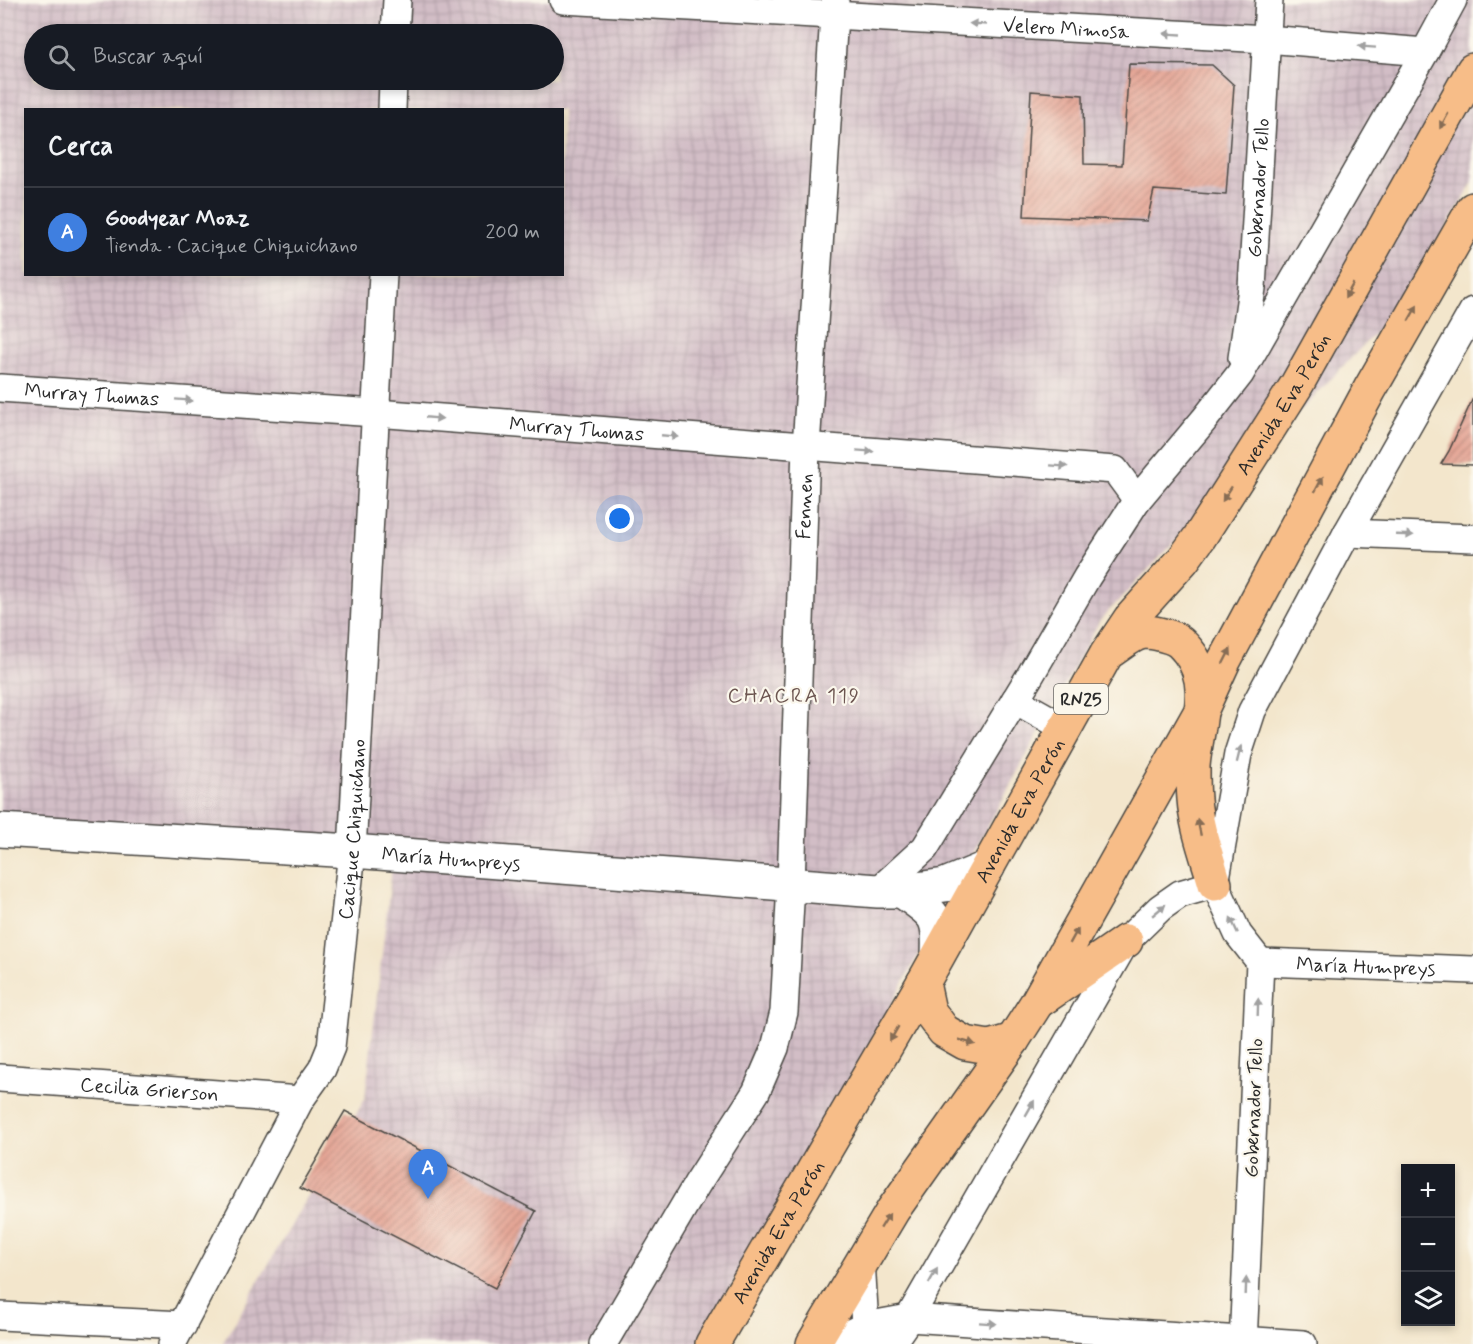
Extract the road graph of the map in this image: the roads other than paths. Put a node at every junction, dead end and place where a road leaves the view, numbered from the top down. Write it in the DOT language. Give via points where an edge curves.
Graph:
graph roads {
  1 [pos="397,0"];
  2 [pos="562,0"];
  3 [pos="1269,0"];
  4 [pos="1453,0"];
  5 [pos="835,8"];
  6 [pos="396,24"];
  7 [pos="1266,39"];
  8 [pos="1425,52"];
  9 [pos="1473,70"];
  10 [pos="393,90"];
  11 [pos="392,108"];
  12 [pos="1473,209"];
  13 [pos="383,276"];
  14 [pos="1473,311"];
  15 [pos="1240,374"];
  16 [pos="0,388"];
  17 [pos="376,413"];
  18 [pos="806,447"];
  19 [pos="1137,500"];
  20 [pos="1347,533"];
  21 [pos="1473,538"];
  22 [pos="1106,655"];
  23 [pos="1015,700"];
  24 [pos="1202,709"];
  25 [pos="1065,728"];
  26 [pos="0,830"];
  27 [pos="352,851"];
  28 [pos="988,867"];
  29 [pos="791,884"];
  30 [pos="1215,884"];
  31 [pos="890,891"];
  32 [pos="1126,941"];
  33 [pos="938,954"];
  34 [pos="1260,963"];
  35 [pos="1473,970"];
  36 [pos="923,983"];
  37 [pos="1036,1004"];
  38 [pos="1013,1040"];
  39 [pos="0,1078"];
  40 [pos="300,1100"];
  41 [pos="861,1260"];
  42 [pos="0,1316"];
  43 [pos="909,1317"];
  44 [pos="178,1335"];
  45 [pos="867,1335"];
  46 [pos="1243,1342"];
  47 [pos="603,1344"];
  48 [pos="712,1344"];
  49 [pos="813,1344"];
  50 [pos="828,1344"];
  51 [pos="891,1344"];
  52 [pos="1303,1344"];
  1 -- 6 [label="street"];
  2 -- 5 [label="street, Velero Mimosa"];
  3 -- 7 [label="street, Gobernador Tello"];
  4 -- 8 [label="street"];
  7 -- 5 [label="street, Velero Mimosa, one-way"];
  5 -- 18 [label="street, Fennen"];
  8 -- 7 [label="street, Velero Mimosa, one-way"];
  7 -- 15 [label="street, Gobernador Tello" via="1252,288"];
  8 -- 15 [label="street"];
  9 -- 22 [label="main road, Avenida Eva Perón / RN25, one-way" via="1296,386 1199,538"];
  10 -- 11 [label="street"];
  24 -- 12 [label="main road, one-way" via="1359,410"];
  13 -- 17 [label="street, Cacique Chiquichano"];
  14 -- 20 [label="street"];
  15 -- 19 [label="street"];
  16 -- 17 [label="street, Murray Thomas, one-way"];
  17 -- 18 [label="street, Murray Thomas, one-way"];
  17 -- 27 [label="street, Cacique Chiquichano"];
  18 -- 19 [label="street, Murray Thomas, one-way" via="1115,470"];
  18 -- 29 [label="street, Fennen"];
  19 -- 23 [label="street"];
  20 -- 21 [label="street, one-way"];
  30 -- 20 [label="street, one-way" via="1238,754 1252,711"];
  22 -- 24 [label="main road" via="1137,633 1153,632 1179,640 1196,661 1202,679"];
  22 -- 25 [label="main road, Avenida Eva Perón / RN25"];
  23 -- 25 [label="street"];
  23 -- 31 [label="street" via="925,848"];
  30 -- 24 [label="main road, one-way" via="1194,801 1193,766"];
  37 -- 24 [label="main road, one-way"];
  25 -- 28 [label="main road, Avenida Eva Perón / RN25"];
  26 -- 27 [label="street, María Humpreys"];
  27 -- 29 [label="street, María Humpreys"];
  27 -- 40 [label="street, Cacique Chiquichano" via="331,1047 322,1069"];
  28 -- 31 [label="street, María Humpreys" via="945,885"];
  28 -- 33 [label="main road, Avenida Eva Perón / RN25"];
  29 -- 31 [label="street, María Humpreys"];
  29 -- 47 [label="street, Fennen" via="784,1012 775,1048 756,1092"];
  32 -- 30 [label="street, one-way" via="1180,894"];
  34 -- 30 [label="street, one-way" via="1238,934"];
  31 -- 33 [label="street" via="933,914 939,930"];
  32 -- 37 [label="main road"];
  43 -- 32 [label="street, one-way"];
  33 -- 36 [label="main road, Avenida Eva Perón / RN25"];
  34 -- 35 [label="street, María Humpreys"];
  46 -- 34 [label="street, Gobernador Tello, one-way"];
  36 -- 38 [label="main road, one-way" via="929,1011 944,1031 965,1044 989,1047"];
  36 -- 48 [label="main road, Avenida Eva Perón / RN25, one-way"];
  37 -- 38 [label="main road"];
  41 -- 38 [label="main road, one-way"];
  39 -- 40 [label="street, Cecilia Grierson"];
  40 -- 44 [label="street, Cacique Chiquichano"];
  41 -- 45 [label="street"];
  41 -- 49 [label="main road"];
  42 -- 44 [label="street"];
  43 -- 45 [label="street"];
  43 -- 46 [label="street, one-way"];
  43 -- 51 [label="street"];
  45 -- 50 [label="street"];
  46 -- 52 [label="street"];
}
